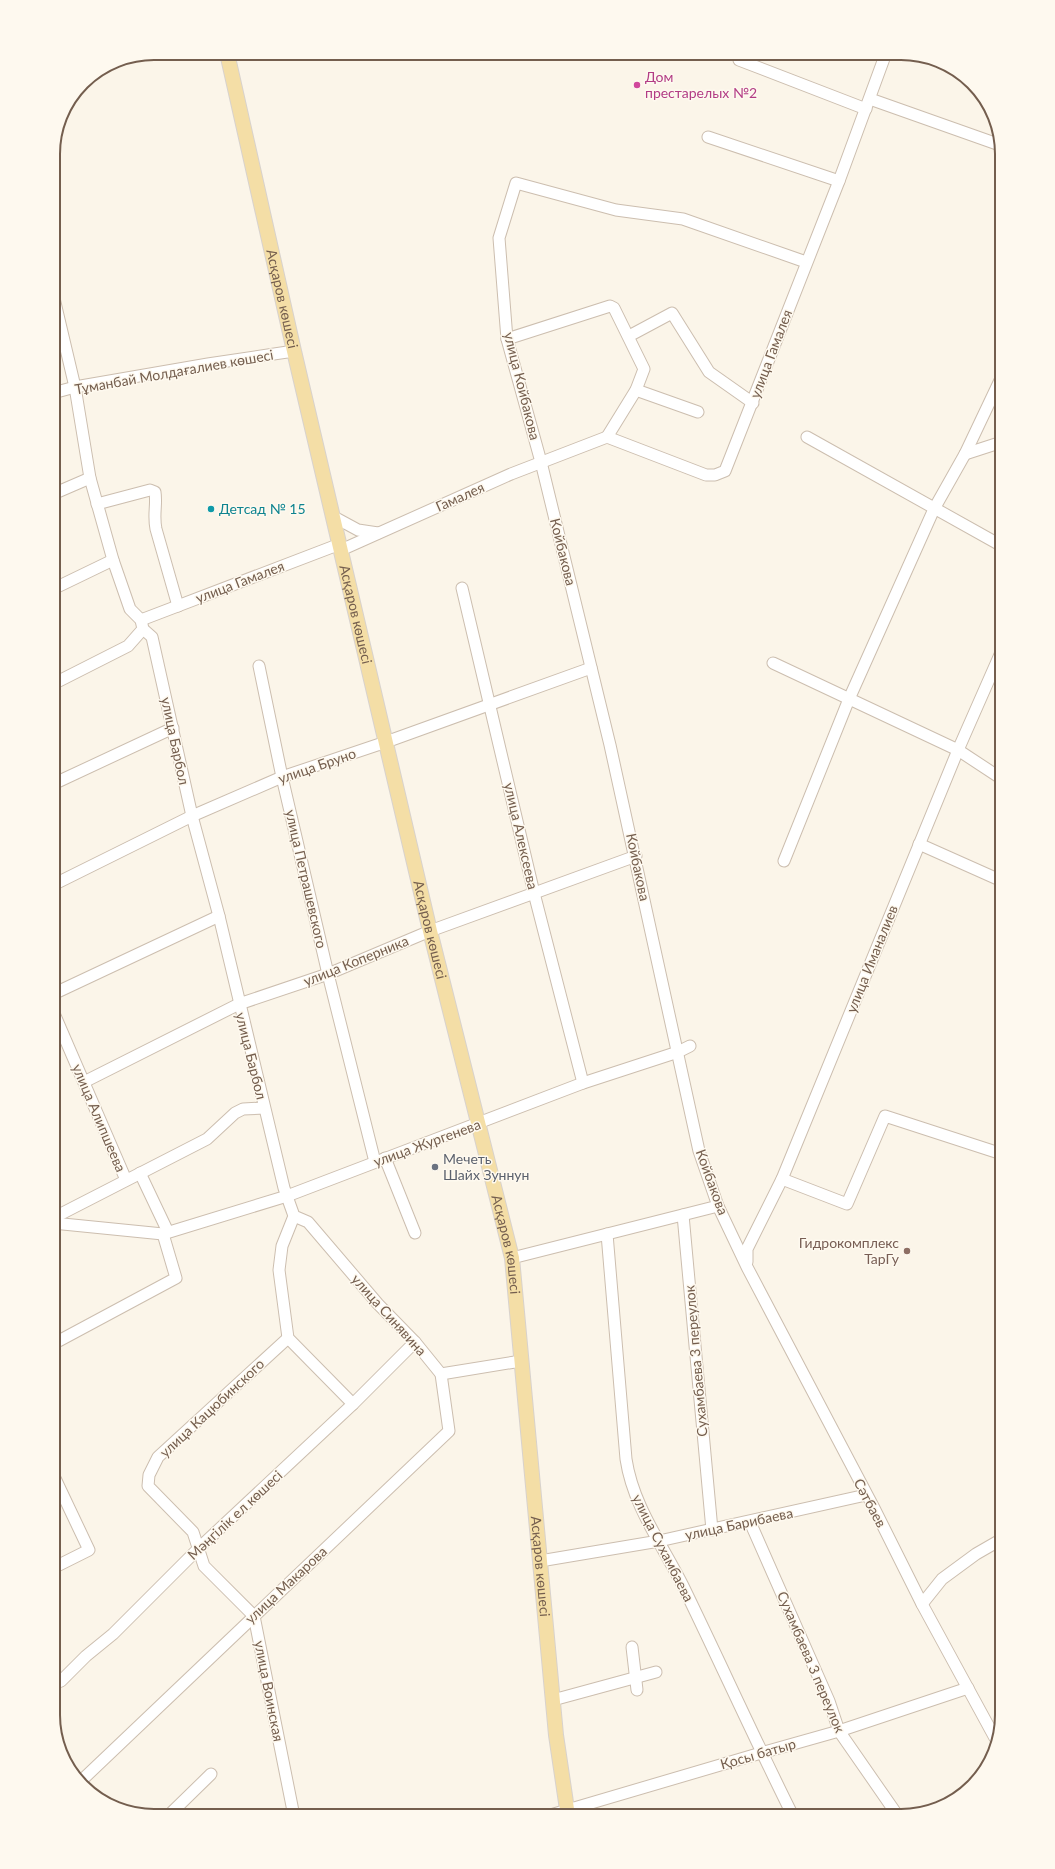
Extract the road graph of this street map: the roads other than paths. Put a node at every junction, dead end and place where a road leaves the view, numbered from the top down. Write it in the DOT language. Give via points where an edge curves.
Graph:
graph roads {
  1 [pos="229,60"];
  2 [pos="739,60"];
  3 [pos="884,60"];
  4 [pos="868,104"];
  5 [pos="708,137"];
  6 [pos="994,143"];
  7 [pos="839,181"];
  8 [pos="806,262"];
  9 [pos="60,324"];
  10 [pos="629,336"];
  11 [pos="507,339"];
  12 [pos="294,351"];
  13 [pos="75,387"];
  14 [pos="636,390"];
  15 [pos="60,391"];
  16 [pos="995,391"];
  17 [pos="752,403"];
  18 [pos="698,412"];
  19 [pos="607,437"];
  20 [pos="807,437"];
  21 [pos="995,444"];
  22 [pos="965,454"];
  23 [pos="541,462"];
  24 [pos="90,478"];
  25 [pos="60,491"];
  26 [pos="97,504"];
  27 [pos="934,509"];
  28 [pos="334,517"];
  29 [pos="378,533"];
  30 [pos="995,542"];
  31 [pos="341,547"];
  32 [pos="113,560"];
  33 [pos="60,586"];
  34 [pos="462,588"];
  35 [pos="178,606"];
  36 [pos="142,624"];
  37 [pos="773,663"];
  38 [pos="259,666"];
  39 [pos="995,666"];
  40 [pos="591,668"];
  41 [pos="60,680"];
  42 [pos="849,699"];
  43 [pos="489,705"];
  44 [pos="173,728"];
  45 [pos="386,742"];
  46 [pos="958,750"];
  47 [pos="995,775"];
  48 [pos="282,777"];
  49 [pos="60,781"];
  50 [pos="192,816"];
  51 [pos="920,844"];
  52 [pos="636,856"];
  53 [pos="784,861"];
  54 [pos="995,878"];
  55 [pos="60,882"];
  56 [pos="534,893"];
  57 [pos="219,916"];
  58 [pos="430,931"];
  59 [pos="328,974"];
  60 [pos="60,991"];
  61 [pos="239,1004"];
  62 [pos="60,1027"];
  63 [pos="690,1046"];
  64 [pos="678,1052"];
  65 [pos="84,1082"];
  66 [pos="583,1083"];
  67 [pos="264,1108"];
  68 [pos="479,1124"];
  69 [pos="995,1152"];
  70 [pos="380,1160"];
  71 [pos="140,1173"];
  72 [pos="782,1179"];
  73 [pos="126,1180"];
  74 [pos="287,1196"];
  75 [pos="718,1206"];
  76 [pos="60,1214"];
  77 [pos="683,1215"];
  78 [pos="294,1216"];
  79 [pos="60,1224"];
  80 [pos="415,1232"];
  81 [pos="165,1233"];
  82 [pos="607,1234"];
  83 [pos="512,1258"];
  84 [pos="748,1267"];
  85 [pos="288,1338"];
  86 [pos="60,1340"];
  87 [pos="415,1342"];
  88 [pos="521,1361"];
  89 [pos="441,1374"];
  90 [pos="353,1404"];
  91 [pos="60,1488"];
  92 [pos="866,1495"];
  93 [pos="750,1522"];
  94 [pos="712,1530"];
  95 [pos="659,1541"];
  96 [pos="995,1543"];
  97 [pos="199,1548"];
  98 [pos="540,1561"];
  99 [pos="60,1565"];
  100 [pos="922,1604"];
  101 [pos="254,1616"];
  102 [pos="632,1647"];
  103 [pos="656,1672"];
  104 [pos="635,1678"];
  105 [pos="60,1681"];
  106 [pos="968,1688"];
  107 [pos="636,1690"];
  108 [pos="553,1700"];
  109 [pos="839,1732"];
  110 [pos="993,1734"];
  111 [pos="761,1752"];
  112 [pos="211,1774"];
  113 [pos="84,1778"];
  114 [pos="175,1809"];
  115 [pos="293,1809"];
  116 [pos="567,1809"];
  117 [pos="580,1809"];
  118 [pos="790,1809"];
  119 [pos="893,1809"];
  1 -- 12 [label="main road, Асқаров көшесі"];
  2 -- 4 [label="street"];
  3 -- 4 [label="street, улица Гамалея"];
  4 -- 6 [label="street"];
  4 -- 7 [label="street, улица Гамалея"];
  5 -- 7 [label="street"];
  7 -- 8 [label="street, улица Гамалея"];
  8 -- 11 [label="street, улица Койбакова" via="684,219 616,210 516,183 499,238"];
  8 -- 17 [label="street, улица Гамалея"];
  9 -- 13 [label="street, улица Барбол"];
  10 -- 11 [label="street" via="614,308 610,306"];
  10 -- 14 [label="street" via="644,367"];
  10 -- 17 [label="street" via="672,313 709,372"];
  11 -- 23 [label="street, улица Койбакова"];
  12 -- 13 [label="street, Тұманбай Молдағалиев көшесі"];
  12 -- 28 [label="main road, Асқаров көшесі"];
  13 -- 15 [label="street, Тұманбай Молдағалиев көшесі"];
  13 -- 24 [label="street, улица Барбол"];
  14 -- 18 [label="street"];
  14 -- 19 [label="street"];
  16 -- 22 [label="street"];
  17 -- 19 [label="street, улица Гамалея" via="725,471 715,476 706,475"];
  19 -- 23 [label="street"];
  20 -- 27 [label="street"];
  21 -- 22 [label="street"];
  22 -- 27 [label="street"];
  23 -- 29 [label="street, Гамалея"];
  23 -- 40 [label="street, Койбакова"];
  24 -- 25 [label="street"];
  24 -- 26 [label="street, улица Барбол"];
  26 -- 32 [label="street, улица Барбол"];
  26 -- 35 [label="street" via="150,490 155,492 153,516"];
  27 -- 30 [label="street"];
  27 -- 42 [label="street"];
  28 -- 29 [label="street" via="358,530"];
  28 -- 31 [label="main road, Асқаров көшесі"];
  29 -- 31 [label="street, Гамалея"];
  31 -- 35 [label="street, улица Гамалея"];
  31 -- 45 [label="main road, Асқаров көшесі"];
  32 -- 33 [label="street"];
  32 -- 36 [label="street, улица Барбол" via="130,609"];
  34 -- 43 [label="street, улица Алексеева"];
  35 -- 36 [label="street, улица Гамалея"];
  36 -- 41 [label="street" via="128,646"];
  36 -- 44 [label="street, улица Барбол" via="152,637"];
  37 -- 42 [label="street"];
  38 -- 48 [label="street, улица Петрашевского"];
  39 -- 46 [label="street, улица Иманалиев"];
  40 -- 43 [label="street, улица Бруно"];
  40 -- 52 [label="street, Койбакова"];
  42 -- 46 [label="street"];
  42 -- 53 [label="street"];
  43 -- 45 [label="street, улица Бруно"];
  43 -- 56 [label="street, улица Алексеева"];
  44 -- 49 [label="street"];
  44 -- 50 [label="street, улица Барбол"];
  45 -- 48 [label="street, улица Бруно"];
  45 -- 58 [label="main road, Асқаров көшесі"];
  46 -- 47 [label="street"];
  46 -- 51 [label="street, улица Иманалиев"];
  48 -- 50 [label="street, улица Бруно"];
  48 -- 59 [label="street, улица Петрашевского"];
  50 -- 55 [label="street, улица Бруно"];
  50 -- 57 [label="street, улица Барбол"];
  51 -- 54 [label="street"];
  51 -- 72 [label="street, улица Иманалиев"];
  52 -- 56 [label="street, улица Коперника"];
  52 -- 64 [label="street, Койбакова"];
  56 -- 58 [label="street, улица Коперника"];
  56 -- 66 [label="street, улица Алексеева"];
  57 -- 60 [label="street"];
  57 -- 61 [label="street, улица Барбол"];
  58 -- 59 [label="street, улица Коперника"];
  58 -- 68 [label="main road, Асқаров көшесі"];
  59 -- 61 [label="street, улица Коперника"];
  59 -- 70 [label="street, улица Петрашевского"];
  61 -- 65 [label="street, улица Коперника"];
  61 -- 67 [label="street, улица Барбол"];
  62 -- 65 [label="street, улица Алипшеева"];
  63 -- 64 [label="street, улица Жургенева"];
  64 -- 66 [label="street, улица Жургенева"];
  64 -- 75 [label="street, Койбакова" via="699,1150"];
  65 -- 73 [label="street, улица Алипшеева"];
  66 -- 68 [label="street, улица Жургенева"];
  67 -- 71 [label="street" via="243,1109 234,1113 207,1139"];
  67 -- 74 [label="street, улица Барбол"];
  68 -- 70 [label="street, улица Жургенева"];
  68 -- 83 [label="main road, Асқаров көшесі"];
  69 -- 72 [label="street" via="885,1116 846,1204"];
  70 -- 74 [label="street, улица Жургенева"];
  70 -- 80 [label="street, улица Петрашевского"];
  71 -- 73 [label="street"];
  71 -- 81 [label="street"];
  72 -- 84 [label="street, улица Иманалиев" via="746,1249"];
  73 -- 76 [label="street"];
  74 -- 78 [label="street"];
  74 -- 81 [label="street, улица Жургенева"];
  75 -- 77 [label="street"];
  75 -- 84 [label="street, Койбакова"];
  77 -- 82 [label="street"];
  77 -- 94 [label="street, Сухамбаева 3 переулок"];
  78 -- 85 [label="street" via="282,1246 279,1270"];
  78 -- 87 [label="street, улица Синявина" via="308,1222 378,1304"];
  79 -- 81 [label="street"];
  81 -- 86 [label="street" via="176,1278"];
  82 -- 83 [label="street"];
  82 -- 95 [label="street, улица Сухамбаева" via="627,1466 637,1500"];
  83 -- 88 [label="main road, Асқаров көшесі"];
  84 -- 92 [label="street, Сәтбаев"];
  85 -- 90 [label="street"];
  85 -- 97 [label="street, улица Кацюбинского" via="158,1457 149,1475 148,1486 193,1532"];
  87 -- 89 [label="street, улица Синявина"];
  87 -- 90 [label="street, Мәңгілік ел көшесі"];
  88 -- 89 [label="street"];
  88 -- 98 [label="main road, Асқаров көшесі"];
  89 -- 101 [label="street, улица Макарова" via="449,1431"];
  90 -- 97 [label="street, Мәңгілік ел көшесі"];
  91 -- 99 [label="street" via="90,1550"];
  92 -- 93 [label="street, улица Барибаева"];
  92 -- 100 [label="street, Сәтбаев"];
  93 -- 94 [label="street, улица Барибаева"];
  93 -- 109 [label="street, Сухамбаева 3 переулок"];
  94 -- 95 [label="street, улица Барибаева"];
  95 -- 98 [label="street, улица Барибаева"];
  95 -- 111 [label="street, улица Сухамбаева" via="689,1598"];
  96 -- 100 [label="street" via="942,1579"];
  97 -- 101 [label="street" via="204,1566"];
  97 -- 105 [label="street, Мәңгілік ел көшесі" via="113,1634"];
  98 -- 108 [label="main road, Асқаров көшесі"];
  100 -- 106 [label="street, Сәтбаев"];
  101 -- 113 [label="street, улица Макарова"];
  101 -- 115 [label="street, улица Воинская"];
  102 -- 104 [label="street"];
  103 -- 104 [label="street"];
  104 -- 107 [label="street"];
  104 -- 108 [label="street"];
  106 -- 109 [label="street, Қосы батыр"];
  106 -- 110 [label="street, Сәтбаев"];
  108 -- 116 [label="main road, Асқаров көшесі"];
  109 -- 111 [label="street, Қосы батыр"];
  109 -- 119 [label="street, Сухамбаева 3 переулок"];
  111 -- 117 [label="street, Қосы батыр"];
  111 -- 118 [label="street, улица Сухамбаева"];
  112 -- 114 [label="street"];
}
